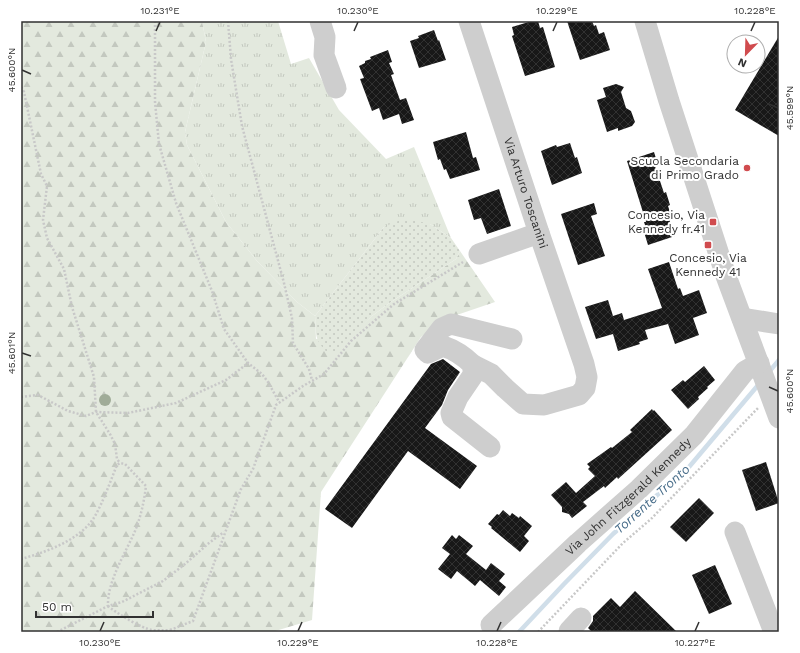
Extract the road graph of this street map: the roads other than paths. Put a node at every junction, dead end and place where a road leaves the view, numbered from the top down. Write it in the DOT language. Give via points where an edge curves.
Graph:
graph roads {
  1 [pos="320,21"];
  2 [pos="469,21"];
  3 [pos="645,21"];
  4 [pos="336,88"];
  5 [pos="539,233"];
  6 [pos="479,254"];
  7 [pos="742,318"];
  8 [pos="779,324"];
  9 [pos="512,339"];
  10 [pos="760,364"];
  11 [pos="473,365"];
  12 [pos="779,418"];
  13 [pos="490,447"];
  14 [pos="735,532"];
  15 [pos="491,624"];
  16 [pos="774,632"];
  1 -- 4 [label="street" via="325,37 324,55"];
  2 -- 5 [label="street, Via Arturo Toscanini"];
  3 -- 7 [label="street" via="726,276"];
  5 -- 6 [label="street"];
  5 -- 11 [label="street, Via Arturo Toscanini" via="584,364 587,377 585,388 579,395 544,405 523,404 491,374"];
  7 -- 8 [label="street"];
  7 -- 10 [label="street"];
  9 -- 11 [label="street" via="451,324 442,328 425,350 428,353 443,346 453,349"];
  10 -- 12 [label="street"];
  10 -- 15 [label="street, Via John Fitzgerald Kennedy" via="745,371 694,435 639,489"];
  11 -- 13 [label="street" via="473,375 451,413 452,417"];
  14 -- 16 [label="street"];
}
